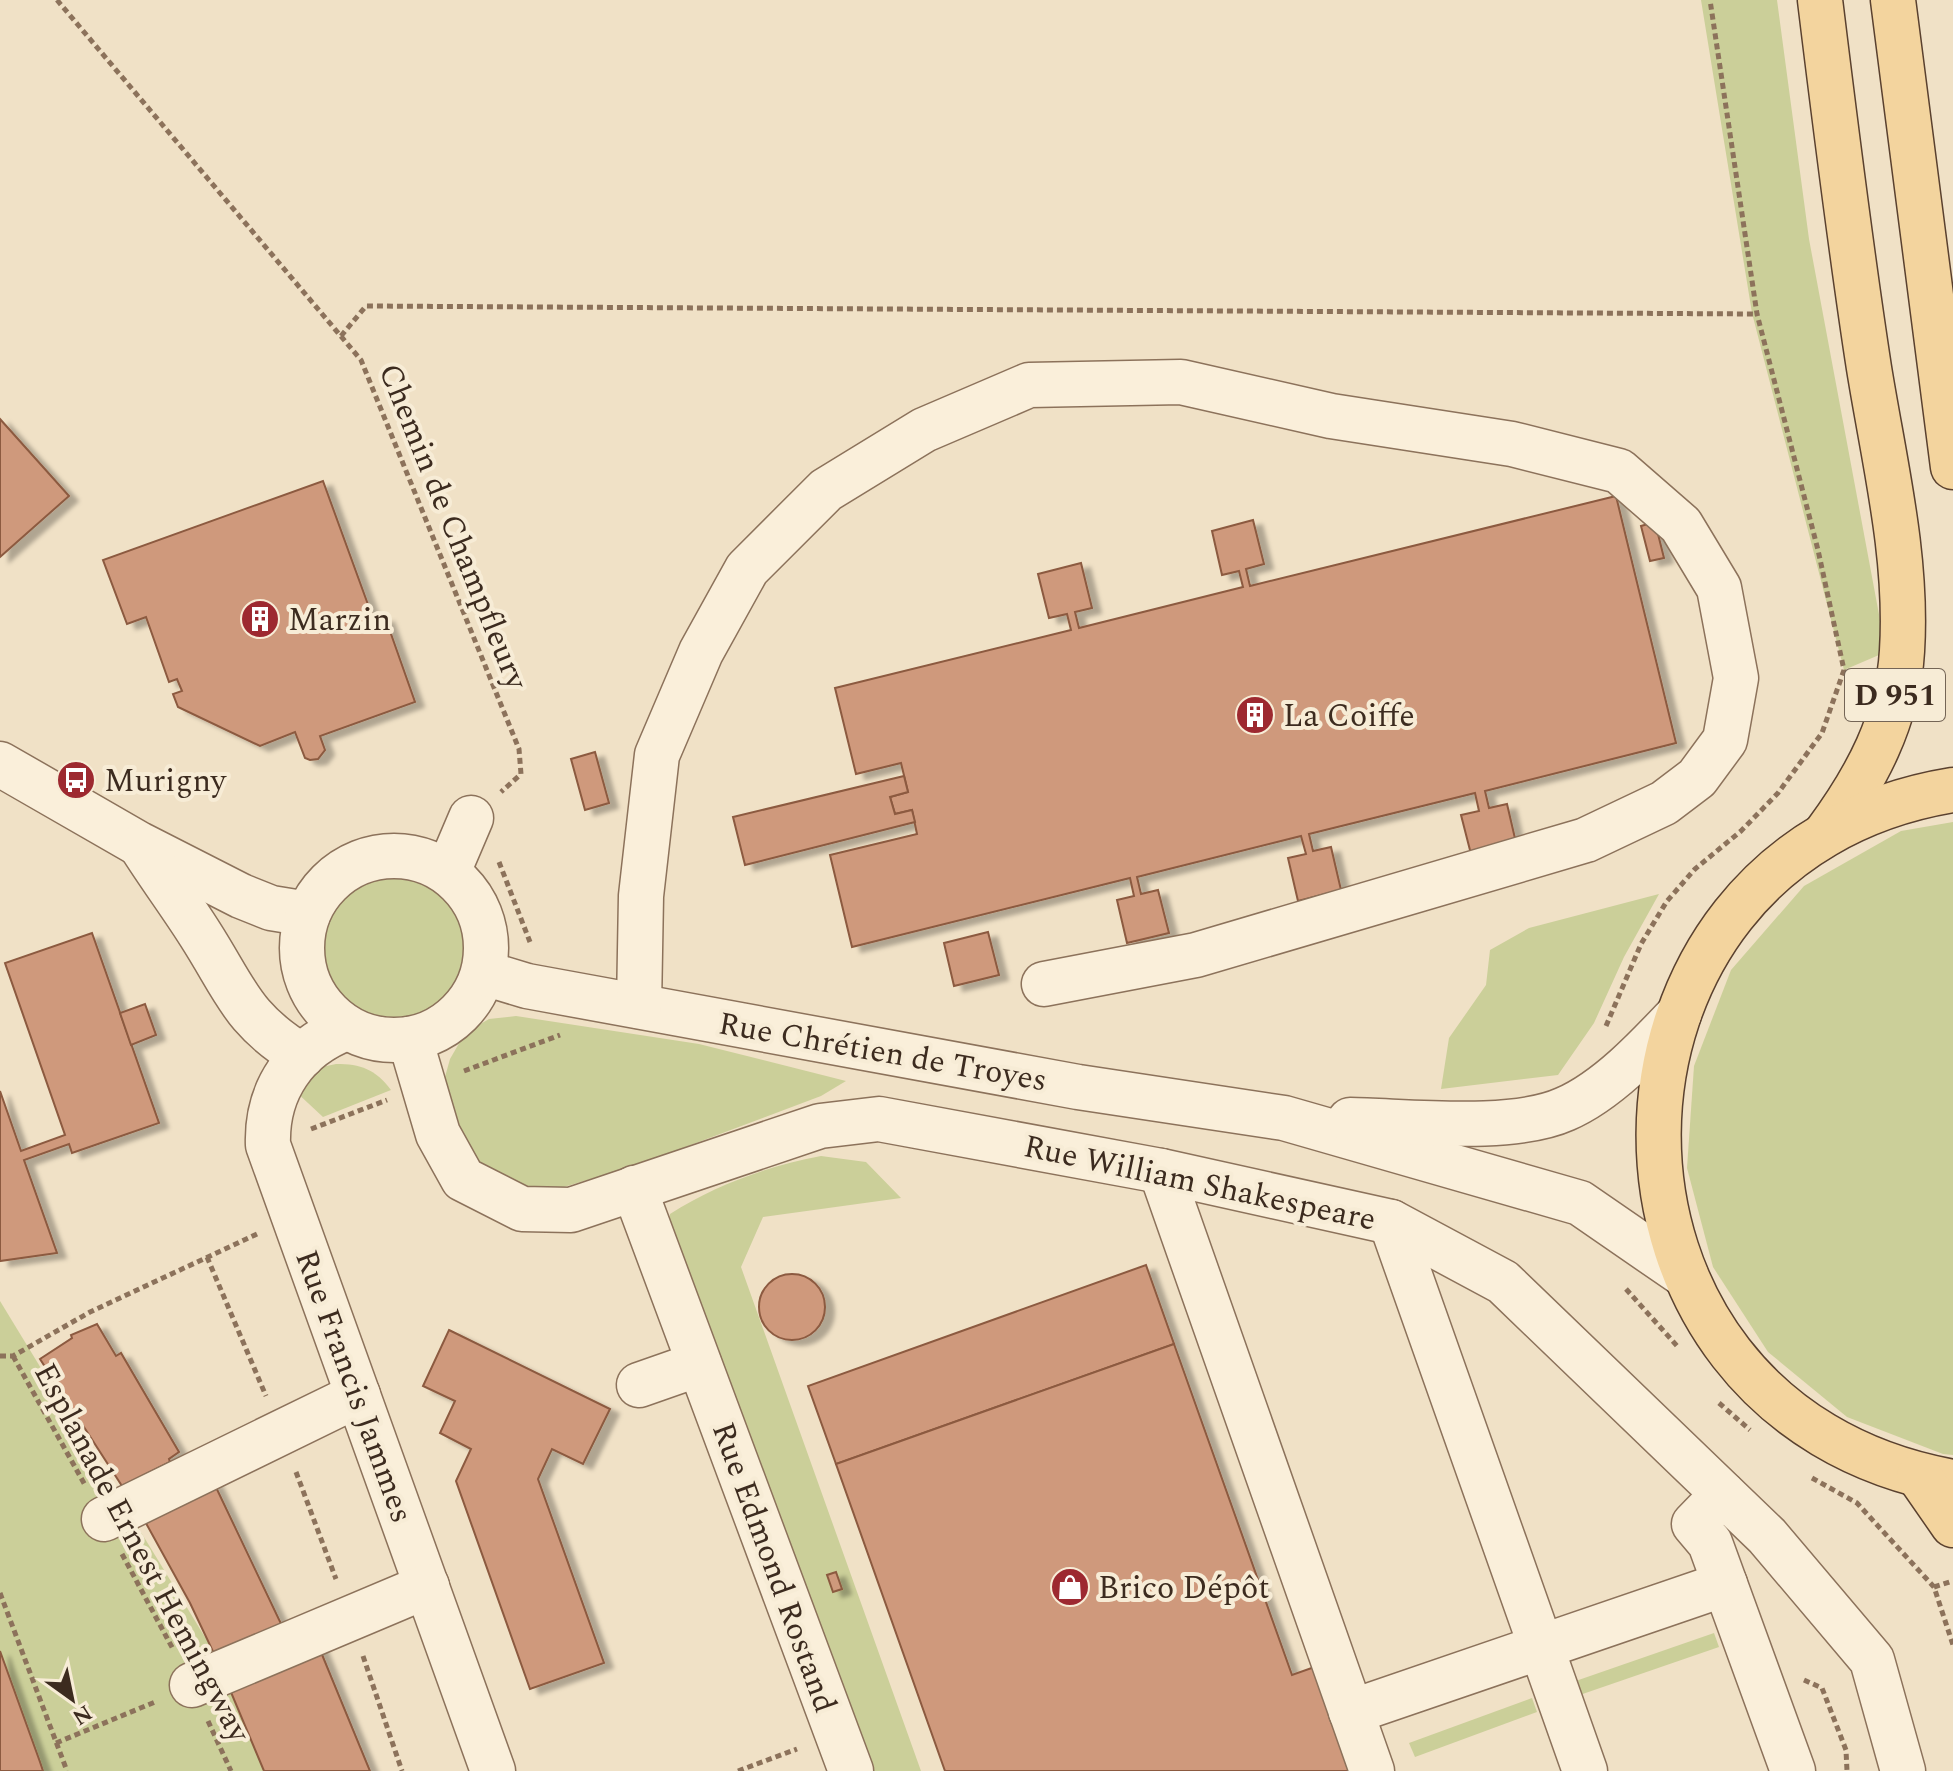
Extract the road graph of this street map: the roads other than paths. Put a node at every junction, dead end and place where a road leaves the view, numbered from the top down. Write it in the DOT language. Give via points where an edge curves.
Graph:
graph roads {
  1 [pos="1820,0"];
  2 [pos="1893,0"];
  3 [pos="1949,409"];
  4 [pos="1953,467"];
  5 [pos="0,764"];
  6 [pos="1953,790"];
  7 [pos="475,814"];
  8 [pos="1821,840"];
  9 [pos="139,844"];
  10 [pos="448,872"];
  11 [pos="308,914"];
  12 [pos="484,973"];
  13 [pos="1044,984"];
  14 [pos="639,1006"];
  15 [pos="1679,1014"];
  16 [pos="347,1028"];
  17 [pos="410,1039"];
  18 [pos="302,1056"];
  19 [pos="1284,1118"];
  20 [pos="1161,1171"];
  21 [pos="634,1188"];
  22 [pos="1391,1222"];
  23 [pos="1686,1276"];
  24 [pos="699,1364"];
  25 [pos="639,1385"];
  26 [pos="358,1395"];
  27 [pos="1936,1479"];
  28 [pos="1723,1494"];
  29 [pos="104,1519"];
  30 [pos="1953,1525"];
  31 [pos="1725,1584"];
  32 [pos="427,1586"];
  33 [pos="1541,1647"];
  34 [pos="176,1692"];
  35 [pos="1351,1712"];
  36 [pos="844,1753"];
  37 [pos="493,1771"];
  38 [pos="1372,1771"];
  39 [pos="1585,1771"];
  40 [pos="1793,1771"];
  41 [pos="1903,1771"];
  1 -- 8 [label="main road, D 951" via="1902,583 1902,653 1894,702 1859,789"];
  2 -- 3 [label="main road"];
  3 -- 4 [label="main road"];
  5 -- 9 [label="street"];
  6 -- 8 [label="main road" via="1877,811"];
  7 -- 10 [label="street"];
  8 -- 15 [label="main road" via="1775,874 1735,915 1703,963"];
  9 -- 11 [label="street" via="251,900"];
  9 -- 18 [label="street" via="244,1008 268,1035"];
  10 -- 11 [label="street" via="423,859 368,859 343,871 322,890"];
  10 -- 12 [label="street" via="469,892 482,917"];
  11 -- 16 [label="street" via="303,965 311,990"];
  12 -- 14 [label="street, Rue Chrétien de Troyes"];
  12 -- 17 [label="street" via="457,1017"];
  13 -- 14 [label="street" via="1196,955 1586,840 1664,803 1697,778 1725,740 1736,678 1719,588 1681,525 1619,471 1512,444 1331,416 1181,382 1029,385 924,430 826,490 747,569 701,652 657,755 641,896"];
  14 -- 19 [label="street, Rue Chrétien de Troyes" via="1078,1087"];
  15 -- 19 [label="street, Rue Chrétien de Troyes" via="1632,1064 1565,1110 1496,1124"];
  15 -- 23 [label="main road" via="1662,1074 1657,1156 1666,1217"];
  16 -- 17 [label="street" via="388,1041"];
  16 -- 18 [label="street, Rue Francis Jammes" via="322,1037"];
  17 -- 21 [label="street" via="438,1134 463,1179 522,1209 571,1210"];
  18 -- 26 [label="street, Rue Francis Jammes" via="277,1087 267,1120 268,1145"];
  19 -- 23 [label="street, Rue Chrétien de Troyes" via="1580,1203"];
  20 -- 21 [label="street, Rue William Shakespeare" via="879,1119 820,1126"];
  20 -- 22 [label="street, Rue William Shakespeare"];
  20 -- 35 [label="street"];
  21 -- 24 [label="street, Rue Edmond Rostand"];
  22 -- 28 [label="street, Rue William Shakespeare" via="1503,1282"];
  22 -- 33 [label="street"];
  23 -- 27 [label="main road" via="1721,1339 1769,1393 1839,1444"];
  24 -- 25 [label="street"];
  24 -- 36 [label="street, Rue Edmond Rostand"];
  26 -- 29 [label="street"];
  26 -- 32 [label="street, Rue Francis Jammes"];
  27 -- 30 [label="main road"];
  28 -- 31 [label="street" via="1694,1524 1710,1543"];
  28 -- 41 [label="street, Rue William Shakespeare" via="1767,1536 1872,1660"];
  31 -- 33 [label="street"];
  31 -- 40 [label="street"];
  32 -- 34 [label="street"];
  32 -- 37 [label="street, Rue Francis Jammes"];
  33 -- 35 [label="street"];
  33 -- 39 [label="street"];
  35 -- 38 [label="street"];
}
